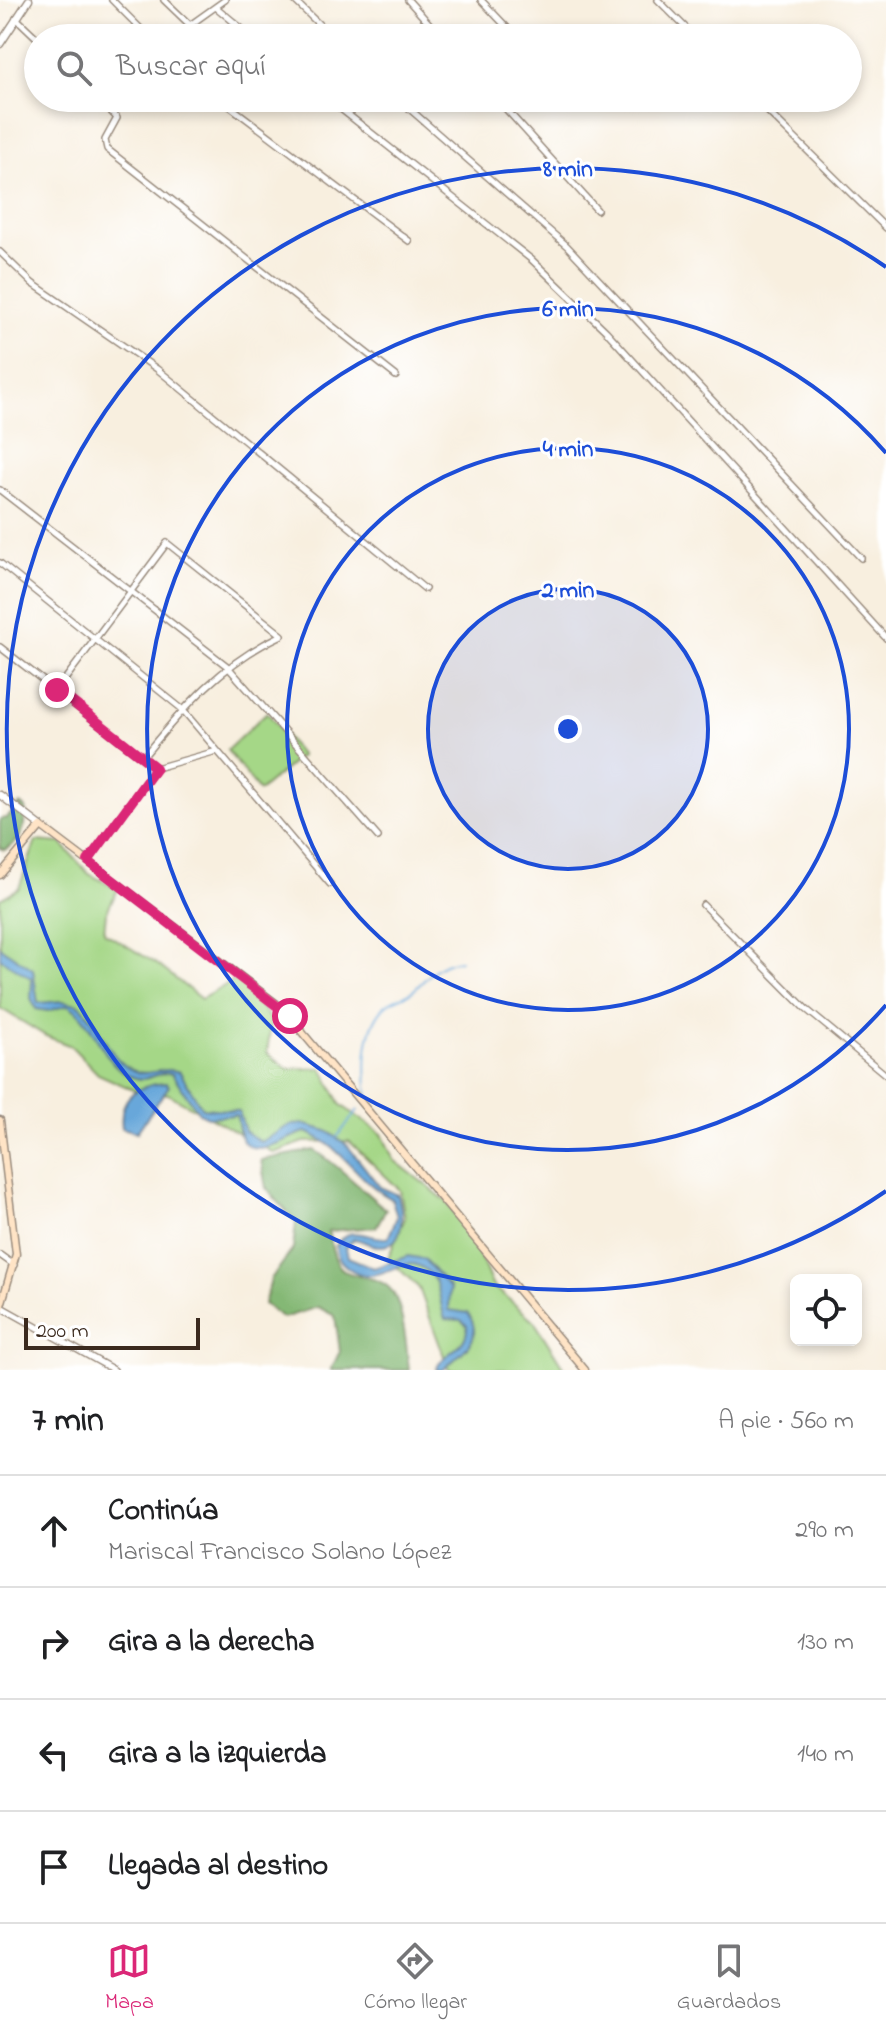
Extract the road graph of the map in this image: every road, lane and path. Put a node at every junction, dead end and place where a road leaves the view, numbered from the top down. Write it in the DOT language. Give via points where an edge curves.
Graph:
graph roads {
  1 [pos="29,0"];
  2 [pos="112,0"];
  3 [pos="164,0"];
  4 [pos="225,0"];
  5 [pos="294,0"];
  6 [pos="408,0"];
  7 [pos="481,0"];
  8 [pos="658,0"];
  9 [pos="217,8"];
  10 [pos="16,18"];
  11 [pos="136,24"];
  12 [pos="189,24"];
  13 [pos="192,24"];
  14 [pos="236,24"];
  15 [pos="319,24"];
  16 [pos="429,24"];
  17 [pos="504,24"];
  18 [pos="682,24"];
  19 [pos="24,26"];
  20 [pos="0,44"];
  21 [pos="110,112"];
  22 [pos="238,112"];
  23 [pos="345,112"];
  24 [pos="413,112"];
  25 [pos="509,112"];
  26 [pos="768,112"];
  27 [pos="597,210"];
  28 [pos="886,228"];
  29 [pos="409,241"];
  30 [pos="0,252"];
  31 [pos="396,376"];
  32 [pos="0,490"];
  33 [pos="861,558"];
  34 [pos="0,563"];
  35 [pos="425,589"];
  36 [pos="131,590"];
  37 [pos="96,638"];
  38 [pos="886,638"];
  39 [pos="0,647"];
  40 [pos="227,666"];
  41 [pos="57,690"];
  42 [pos="182,709"];
  43 [pos="217,751"];
  44 [pos="144,756"];
  45 [pos="156,768"];
  46 [pos="0,795"];
  47 [pos="41,826"];
  48 [pos="378,837"];
  49 [pos="88,861"];
  50 [pos="0,875"];
  51 [pos="330,884"];
  52 [pos="703,905"];
  53 [pos="886,1075"];
  54 [pos="0,1120"];
  55 [pos="0,1255"];
  56 [pos="14,1265"];
  57 [pos="0,1308"];
  58 [pos="114,1370"];
  59 [pos="585,1370"];
  1 -- 10 [label="street"];
  2 -- 11 [label="street"];
  3 -- 12 [label="street"];
  4 -- 9 [label="street"];
  5 -- 15 [label="street"];
  6 -- 16 [label="street"];
  7 -- 17 [label="street"];
  8 -- 18 [label="street"];
  9 -- 13 [label="street"];
  9 -- 14 [label="street"];
  10 -- 19 [label="street"];
  10 -- 20 [label="street"];
  21 -- 31 [label="street" via="117,120 105,140 107,149"];
  22 -- 29 [label="street"];
  23 -- 38 [label="street" via="532,260 606,331"];
  24 -- 33 [label="street" via="567,246"];
  25 -- 27 [label="street"];
  26 -- 28 [label="street"];
  30 -- 35 [label="street" via="32,283 157,369"];
  32 -- 36 [label="street"];
  34 -- 37 [label="street"];
  36 -- 37 [label="street"];
  36 -- 40 [label="street"];
  36 -- 40 [label="street" via="167,543 282,635"];
  37 -- 41 [label="street"];
  37 -- 42 [label="street"];
  39 -- 41 [label="street"];
  40 -- 42 [label="street"];
  40 -- 48 [label="street"];
  41 -- 44 [label="street"];
  42 -- 43 [label="street"];
  42 -- 44 [label="street"];
  43 -- 45 [label="street"];
  43 -- 51 [label="street"];
  44 -- 45 [label="street"];
  45 -- 49 [label="street"];
  46 -- 47 [label="street"];
  47 -- 49 [label="main road"];
  47 -- 50 [label="main road"];
  49 -- 59 [label="main road" via="290,1016"];
  52 -- 53 [label="street" via="806,1009"];
  54 -- 56 [label="main road" via="15,1230"];
  55 -- 56 [label="street"];
  56 -- 57 [label="main road"];
  57 -- 58 [label="street"];
}
